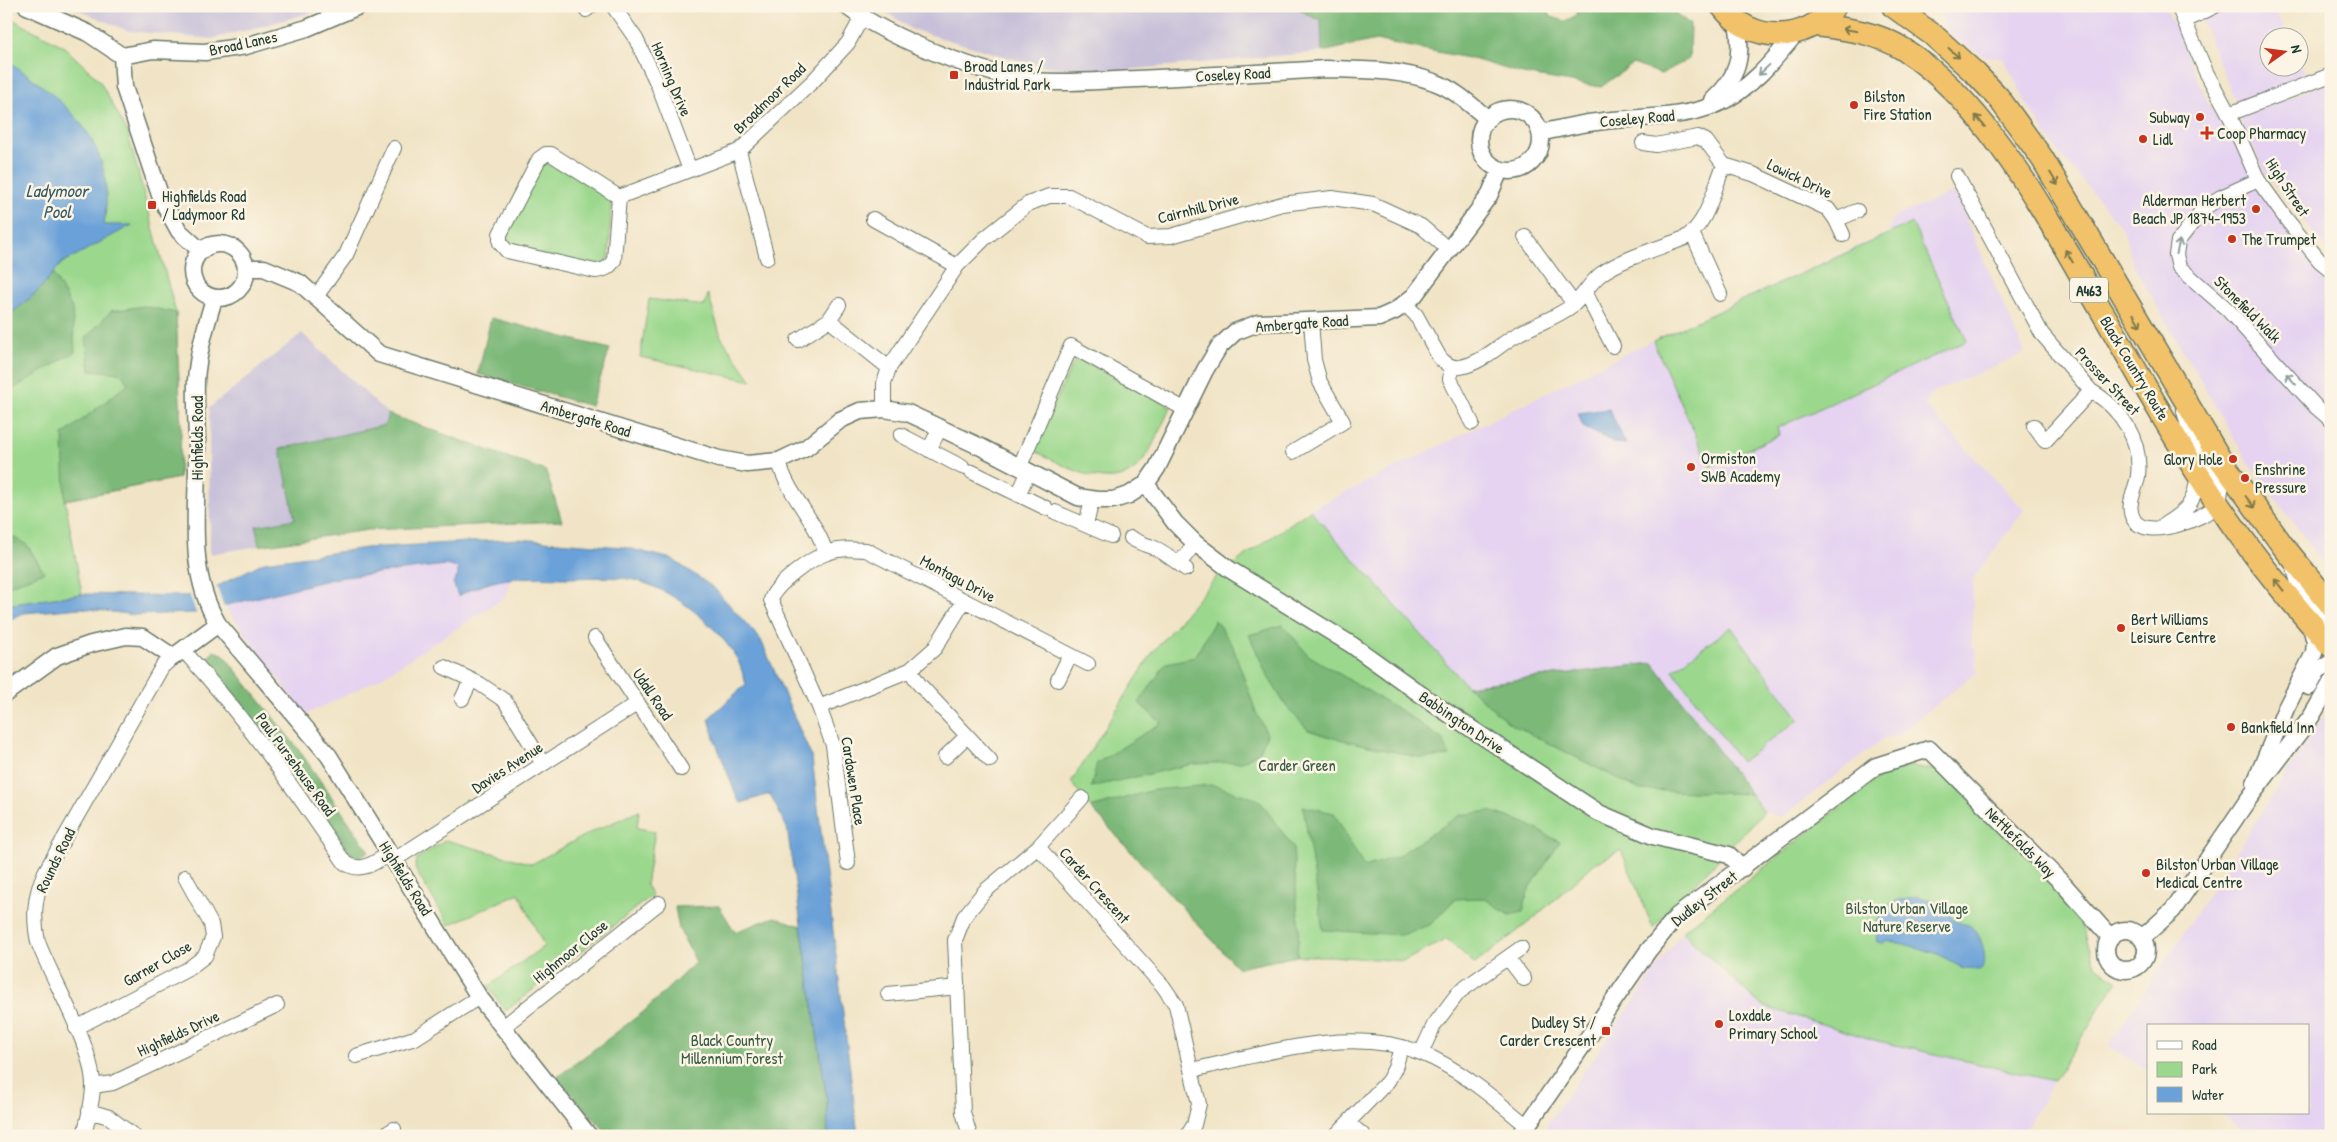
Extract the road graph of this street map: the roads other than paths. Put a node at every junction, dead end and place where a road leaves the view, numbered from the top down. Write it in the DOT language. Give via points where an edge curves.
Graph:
graph roads {
  1 [pos="26,6"];
  2 [pos="359,6"];
  3 [pos="612,6"];
  4 [pos="846,6"];
  5 [pos="1835,6"];
  6 [pos="1893,6"];
  7 [pos="2178,6"];
  8 [pos="2215,6"];
  9 [pos="1725,10"];
  10 [pos="1912,14"];
  11 [pos="862,17"];
  12 [pos="2185,22"];
  13 [pos="1805,29"];
  14 [pos="122,56"];
  15 [pos="2331,75"];
  16 [pos="1704,108"];
  17 [pos="2229,114"];
  18 [pos="1488,119"];
  19 [pos="1540,133"];
  20 [pos="1643,143"];
  21 [pos="394,148"];
  22 [pos="739,151"];
  23 [pos="1724,165"];
  24 [pos="690,170"];
  25 [pos="1500,170"];
  26 [pos="1957,176"];
  27 [pos="2258,180"];
  28 [pos="619,197"];
  29 [pos="1857,211"];
  30 [pos="873,219"];
  31 [pos="1836,220"];
  32 [pos="1692,233"];
  33 [pos="1843,235"];
  34 [pos="1524,237"];
  35 [pos="1449,250"];
  36 [pos="200,251"];
  37 [pos="767,258"];
  38 [pos="957,266"];
  39 [pos="246,268"];
  40 [pos="2331,270"];
  41 [pos="1584,292"];
  42 [pos="1720,294"];
  43 [pos="214,298"];
  44 [pos="316,298"];
  45 [pos="839,304"];
  46 [pos="1574,304"];
  47 [pos="1406,305"];
  48 [pos="828,320"];
  49 [pos="1311,321"];
  50 [pos="798,340"];
  51 [pos="1613,346"];
  52 [pos="1452,367"];
  53 [pos="889,368"];
  54 [pos="2091,391"];
  55 [pos="884,409"];
  56 [pos="1186,410"];
  57 [pos="2329,414"];
  58 [pos="1472,423"];
  59 [pos="2034,426"];
  60 [pos="940,428"];
  61 [pos="901,435"];
  62 [pos="2201,438"];
  63 [pos="929,450"];
  64 [pos="1293,452"];
  65 [pos="780,461"];
  66 [pos="1024,469"];
  67 [pos="2198,473"];
  68 [pos="1146,484"];
  69 [pos="1018,495"];
  70 [pos="1092,500"];
  71 [pos="2218,503"];
  72 [pos="1086,525"];
  73 [pos="2160,527"];
  74 [pos="1111,536"];
  75 [pos="1131,538"];
  76 [pos="1195,543"];
  77 [pos="826,553"];
  78 [pos="2290,556"];
  79 [pos="796,573"];
  80 [pos="964,601"];
  81 [pos="2331,605"];
  82 [pos="214,618"];
  83 [pos="2320,624"];
  84 [pos="595,638"];
  85 [pos="2331,646"];
  86 [pos="178,653"];
  87 [pos="1070,655"];
  88 [pos="2331,663"];
  89 [pos="1088,664"];
  90 [pos="444,667"];
  91 [pos="910,670"];
  92 [pos="471,680"];
  93 [pos="1058,680"];
  94 [pos="2331,683"];
  95 [pos="6,693"];
  96 [pos="462,699"];
  97 [pos="638,703"];
  98 [pos="818,708"];
  99 [pos="967,736"];
  100 [pos="1929,749"];
  101 [pos="945,757"];
  102 [pos="990,760"];
  103 [pos="543,764"];
  104 [pos="681,769"];
  105 [pos="1082,798"];
  106 [pos="2247,801"];
  107 [pos="1038,847"];
  108 [pos="392,857"];
  109 [pos="848,863"];
  110 [pos="1743,868"];
  111 [pos="186,877"];
  112 [pos="658,903"];
  113 [pos="2110,937"];
  114 [pos="2142,938"];
  115 [pos="1522,948"];
  116 [pos="1508,958"];
  117 [pos="1524,979"];
  118 [pos="958,987"];
  119 [pos="888,994"];
  120 [pos="479,996"];
  121 [pos="277,1005"];
  122 [pos="503,1027"];
  123 [pos="76,1028"];
  124 [pos="1400,1048"];
  125 [pos="1421,1053"];
  126 [pos="356,1056"];
  127 [pos="1192,1070"];
  128 [pos="93,1086"];
  129 [pos="89,1112"];
  130 [pos="1348,1123"];
  131 [pos="1524,1131"];
  132 [pos="84,1136"];
  133 [pos="134,1136"];
  134 [pos="590,1136"];
  135 [pos="970,1136"];
  136 [pos="1187,1136"];
  137 [pos="1335,1136"];
  138 [pos="1364,1136"];
  1 -- 14 [label="street" via="88,33"];
  2 -- 14 [label="street, Broad Lanes" via="307,28 246,46 205,52 152,50"];
  3 -- 24 [label="street, Horning Drive" via="636,39 658,85"];
  4 -- 11 [label="street"];
  5 -- 13 [label="highway"];
  6 -- 10 [label="highway, Black Country Route / A463"];
  7 -- 12 [label="street, High Street"];
  8 -- 12 [label="street"];
  9 -- 13 [label="highway, A463" via="1763,34 1776,35"];
  9 -- 16 [label="street, Coseley Road" via="1740,40 1734,74 1724,90"];
  10 -- 62 [label="highway, Black Country Route / A463, one-way" via="1998,97 2042,158 2179,391"];
  11 -- 18 [label="street, Coseley Road" via="968,64 1014,78 1068,82 1326,69 1391,73 1435,82 1464,98"];
  11 -- 22 [label="street, Broadmoor Road" via="848,43 835,58"];
  12 -- 17 [label="street, High Street" via="2206,72"];
  13 -- 16 [label="street, Coseley Road, one-way" via="1749,83 1716,105"];
  67 -- 13 [label="highway, Black Country Route / A463, one-way" via="2018,173 1965,102 1918,60 1886,39 1854,30"];
  14 -- 36 [label="street" via="124,87 161,198 179,231"];
  15 -- 17 [label="street"];
  16 -- 19 [label="street, Coseley Road" via="1684,114 1597,122"];
  17 -- 27 [label="street, High Street"];
  18 -- 19 [label="street" via="1496,113 1514,110 1528,115"];
  18 -- 25 [label="street" via="1480,135 1480,144 1483,155"];
  19 -- 25 [label="street" via="1540,146 1531,163 1512,171"];
  20 -- 23 [label="street" via="1656,145 1698,137 1706,140"];
  21 -- 44 [label="street" via="346,255"];
  22 -- 24 [label="street, Broadmoor Road"];
  22 -- 37 [label="street"];
  23 -- 31 [label="street, Lowick Drive" via="1753,174 1828,209"];
  23 -- 32 [label="street" via="1705,215"];
  24 -- 28 [label="street, Broadmoor Road"];
  25 -- 35 [label="street, Ambergate Road" via="1489,196"];
  26 -- 54 [label="street, Prosser Street" via="2042,334"];
  27 -- 40 [label="street, High Street" via="2319,260"];
  57 -- 27 [label="street, Stonefield Walk, one-way" via="2228,310 2179,267 2176,255 2178,241 2193,220 2221,197"];
  28 -- 28 [label="street" via="551,154 546,154 538,159 500,234 500,243 507,251 595,271 604,270 614,260"];
  29 -- 31 [label="street, Lowick Drive"];
  30 -- 38 [label="street"];
  31 -- 33 [label="street"];
  32 -- 41 [label="street" via="1613,267"];
  32 -- 42 [label="street"];
  34 -- 46 [label="street"];
  35 -- 38 [label="street, Cairnhill Drive" via="1421,226 1373,204 1332,198 1282,204 1171,236 1147,237 1069,196 1049,196 1028,204 984,239"];
  35 -- 47 [label="street, Ambergate Road"];
  36 -- 39 [label="street" via="214,245 229,246 242,257"];
  36 -- 43 [label="street" via="192,266 194,283 200,292"];
  38 -- 53 [label="street, Cairnhill Drive"];
  39 -- 43 [label="street" via="241,288 224,298"];
  39 -- 44 [label="street, Ambergate Road" via="264,268 282,274 300,283"];
  41 -- 46 [label="street"];
  41 -- 51 [label="street"];
  43 -- 82 [label="street, Highfields Road" via="196,380 195,544 199,578"];
  44 -- 65 [label="street, Ambergate Road" via="379,354 407,364 719,459 747,464"];
  45 -- 48 [label="street"];
  46 -- 52 [label="street" via="1467,365"];
  47 -- 49 [label="street, Ambergate Road" via="1379,318"];
  47 -- 52 [label="street" via="1416,315 1440,358"];
  48 -- 50 [label="street"];
  48 -- 53 [label="street"];
  49 -- 56 [label="street, Ambergate Road" via="1258,323 1235,332 1219,347"];
  49 -- 64 [label="street" via="1314,360 1320,382 1343,422"];
  52 -- 58 [label="street" via="1450,379"];
  53 -- 55 [label="street, Cairnhill Drive" via="884,383"];
  54 -- 59 [label="street" via="2045,441"];
  54 -- 73 [label="street, Prosser Street" via="2108,402 2123,420 2137,449 2138,476 2130,502 2132,515 2139,525"];
  55 -- 60 [label="street, Ambergate Road" via="908,413"];
  55 -- 65 [label="street, Ambergate Road" via="860,411 840,420 806,448"];
  56 -- 66 [label="street" via="1072,346"];
  56 -- 68 [label="street, Ambergate Road"];
  60 -- 63 [label="street"];
  60 -- 66 [label="street, Ambergate Road"];
  61 -- 63 [label="street"];
  62 -- 67 [label="street" via="2195,447"];
  62 -- 71 [label="street" via="2222,482"];
  62 -- 78 [label="highway, Black Country Route / A463, one-way"];
  63 -- 69 [label="street"];
  65 -- 77 [label="street" via="785,479 817,528"];
  66 -- 69 [label="street"];
  66 -- 70 [label="street, Ambergate Road" via="1078,497"];
  67 -- 71 [label="highway, Black Country Route / A463"];
  67 -- 73 [label="street" via="2189,507"];
  68 -- 70 [label="street, Ambergate Road" via="1113,500"];
  68 -- 76 [label="street, Babbington Drive" via="1175,523"];
  69 -- 72 [label="street"];
  70 -- 72 [label="street"];
  71 -- 73 [label="street" via="2210,512 2180,525"];
  83 -- 71 [label="highway, Black Country Route / A463, one-way"];
  72 -- 74 [label="street"];
  75 -- 76 [label="street" via="1158,550 1183,567"];
  76 -- 110 [label="street, Babbington Drive" via="1229,569 1352,645 1437,706 1599,813 1653,836 1729,855"];
  77 -- 79 [label="street, Montagu Drive"];
  77 -- 80 [label="street, Montagu Drive" via="852,549 877,554"];
  78 -- 81 [label="highway, Black Country Route / A463"];
  78 -- 83 [label="street" via="2299,586"];
  79 -- 98 [label="street, Cardowen Place" via="777,588 772,600"];
  80 -- 87 [label="street, Montagu Drive"];
  80 -- 91 [label="street" via="938,644"];
  82 -- 86 [label="street, Rounds Road"];
  82 -- 108 [label="street, Highfields Road" via="329,756"];
  83 -- 85 [label="highway, Black Country Route / A463"];
  83 -- 106 [label="street" via="2314,653 2286,708"];
  84 -- 97 [label="street, Udall Road"];
  86 -- 95 [label="street" via="143,637 126,636 91,644 57,656"];
  86 -- 108 [label="street, Paul Pursehouse Road" via="222,692 345,863 365,868"];
  86 -- 123 [label="street, Rounds Road" via="162,667 45,872 37,893 34,914 38,942"];
  87 -- 89 [label="street, Montagu Drive"];
  87 -- 93 [label="street"];
  88 -- 106 [label="street" via="2318,670"];
  90 -- 92 [label="street"];
  91 -- 98 [label="street"];
  91 -- 99 [label="street"];
  92 -- 96 [label="street"];
  92 -- 103 [label="street" via="505,701"];
  94 -- 106 [label="street" via="2311,717"];
  97 -- 103 [label="street, Davies Avenue"];
  97 -- 104 [label="street, Udall Road"];
  98 -- 109 [label="street, Cardowen Place" via="833,745"];
  99 -- 101 [label="street"];
  99 -- 102 [label="street"];
  100 -- 110 [label="street, Dudley Street" via="1876,766"];
  100 -- 113 [label="street, Nettlefolds Way" via="2065,886"];
  103 -- 108 [label="street, Davies Avenue"];
  105 -- 107 [label="street"];
  106 -- 114 [label="street" via="2173,910"];
  107 -- 118 [label="street, Carder Crescent" via="985,891 964,917 955,940"];
  107 -- 127 [label="street, Carder Crescent" via="1163,986 1176,1005"];
  108 -- 120 [label="street, Highfields Road"];
  110 -- 131 [label="street, Dudley Street" via="1667,926"];
  111 -- 123 [label="street, Garner Close" via="211,924 213,937 205,956 188,969"];
  112 -- 122 [label="street, Highmoor Close"];
  113 -- 114 [label="street" via="2118,932 2132,932"];
  113 -- 114 [label="street" via="2106,951 2108,958 2112,965 2126,970 2142,961 2146,949"];
  115 -- 116 [label="street"];
  116 -- 117 [label="street"];
  116 -- 125 [label="street" via="1459,992 1434,1025"];
  118 -- 119 [label="street"];
  118 -- 135 [label="street, Carder Crescent" via="964,1112"];
  120 -- 122 [label="street, Highfields Road"];
  120 -- 126 [label="street" via="415,1038"];
  121 -- 128 [label="street, Highfields Drive" via="113,1083"];
  122 -- 134 [label="street, Highfields Road"];
  123 -- 128 [label="street, Rounds Road"];
  124 -- 125 [label="street"];
  124 -- 127 [label="street" via="1362,1040 1322,1042"];
  124 -- 130 [label="street" via="1388,1081"];
  125 -- 131 [label="street" via="1475,1083"];
  127 -- 136 [label="street, Carder Crescent" via="1199,1104 1194,1125"];
  128 -- 129 [label="street, Rounds Road"];
  129 -- 132 [label="street, Rounds Road"];
  129 -- 133 [label="street" via="109,1118"];
  130 -- 137 [label="street"];
  130 -- 138 [label="street"];
}
